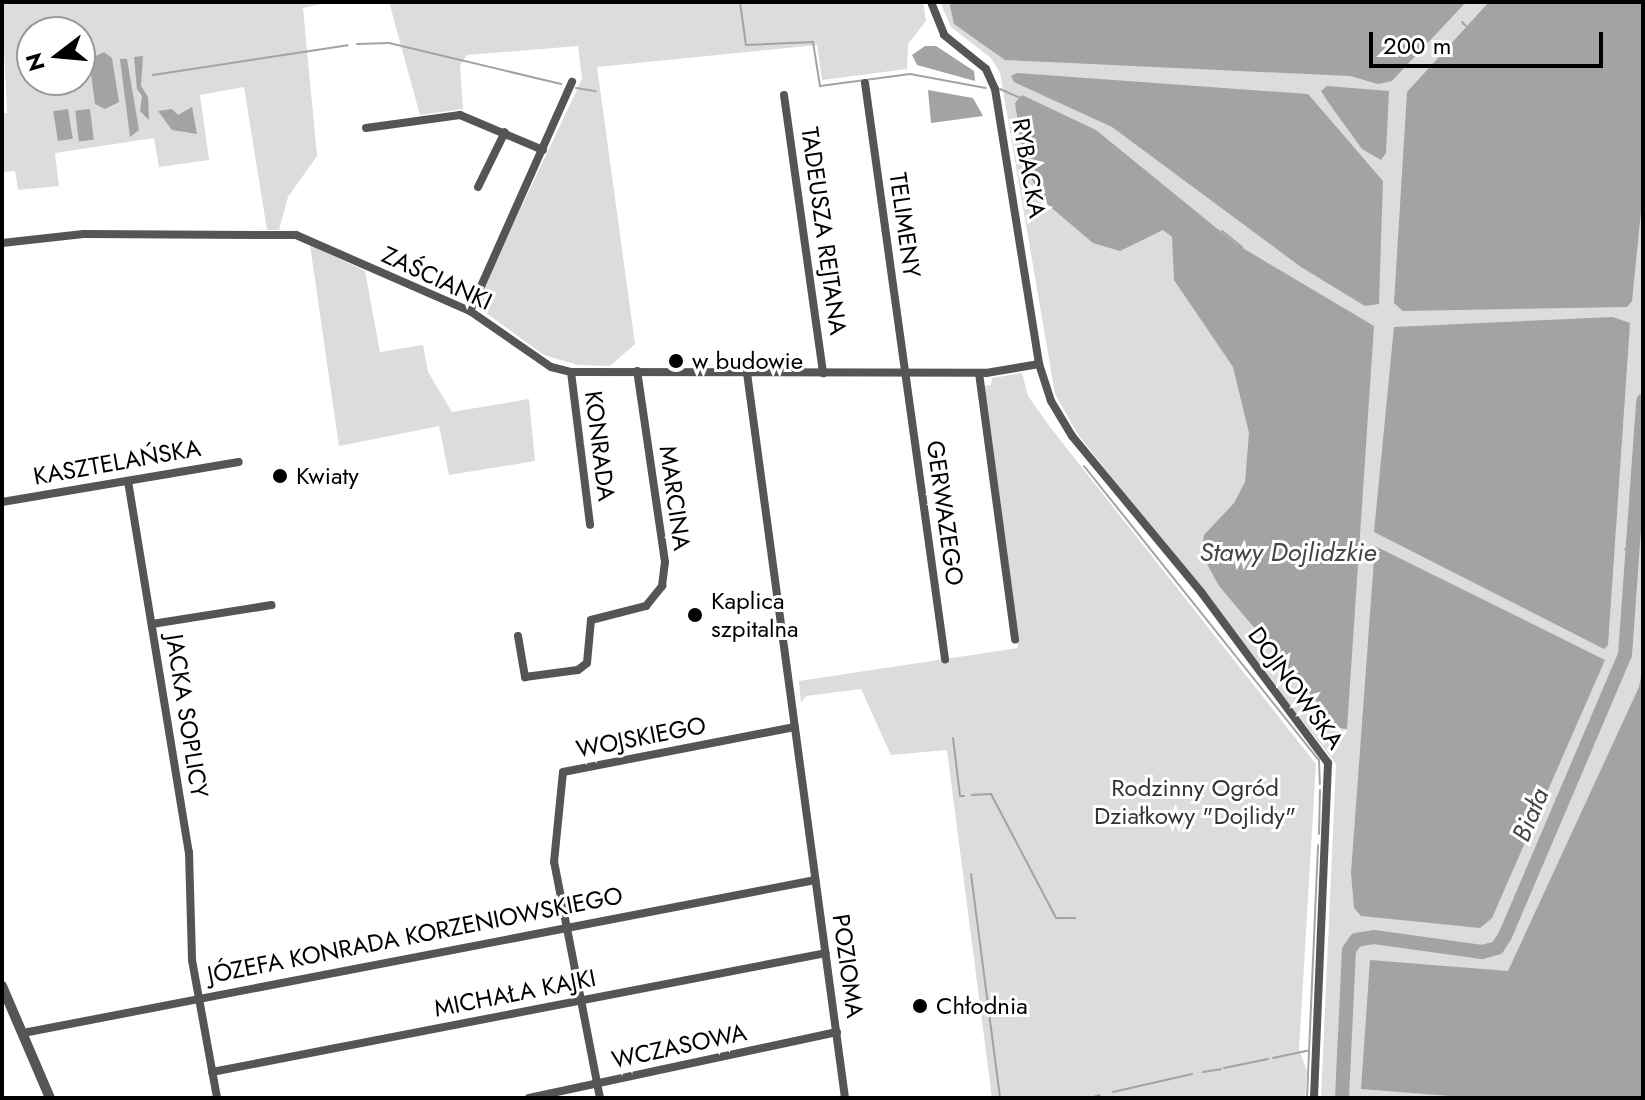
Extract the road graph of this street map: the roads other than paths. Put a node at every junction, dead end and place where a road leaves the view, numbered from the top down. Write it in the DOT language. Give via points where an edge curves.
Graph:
graph roads {
  1 [pos="931,2"];
  2 [pos="572,82"];
  3 [pos="865,83"];
  4 [pos="784,95"];
  5 [pos="366,128"];
  6 [pos="505,132"];
  7 [pos="543,150"];
  8 [pos="478,187"];
  9 [pos="2,243"];
  10 [pos="470,311"];
  11 [pos="1039,364"];
  12 [pos="637,371"];
  13 [pos="571,372"];
  14 [pos="747,373"];
  15 [pos="823,373"];
  16 [pos="979,373"];
  17 [pos="906,374"];
  18 [pos="239,462"];
  19 [pos="128,481"];
  20 [pos="2,502"];
  21 [pos="590,525"];
  22 [pos="272,605"];
  23 [pos="152,624"];
  24 [pos="518,636"];
  25 [pos="1015,640"];
  26 [pos="945,659"];
  27 [pos="795,727"];
  28 [pos="815,880"];
  29 [pos="567,926"];
  30 [pos="826,953"];
  31 [pos="2,986"];
  32 [pos="199,997"];
  33 [pos="580,1000"];
  34 [pos="837,1032"];
  35 [pos="23,1033"];
  36 [pos="212,1072"];
  37 [pos="597,1084"];
  38 [pos="50,1098"];
  39 [pos="217,1098"];
  40 [pos="529,1098"];
  41 [pos="600,1098"];
  42 [pos="845,1098"];
  43 [pos="1314,1098"];
  1 -- 11 [label="street, RYBACKA" via="944,35 986,69 995,89"];
  2 -- 7 [label="street"];
  3 -- 17 [label="street, TELIMENY"];
  4 -- 15 [label="street, TADEUSZA REJTANA"];
  5 -- 6 [label="street" via="460,115"];
  6 -- 7 [label="street"];
  6 -- 8 [label="street"];
  7 -- 10 [label="street"];
  9 -- 10 [label="street, ZAŚCIANKI" via="84,234 296,235"];
  10 -- 13 [label="street, ZAŚCIANKI" via="551,367"];
  11 -- 16 [label="street, ZAŚCIANKI"];
  11 -- 43 [label="street, DOJNOWSKA" via="1051,401 1072,436 1201,592 1328,763"];
  12 -- 13 [label="street, ZAŚCIANKI"];
  12 -- 14 [label="street, ZAŚCIANKI"];
  12 -- 24 [label="street, MARCINA" via="665,562 662,586 646,606 591,620 587,663 578,670 525,677"];
  13 -- 21 [label="street, KONRADA"];
  14 -- 15 [label="street, ZAŚCIANKI"];
  14 -- 27 [label="street, POZIOMA"];
  15 -- 17 [label="street, ZAŚCIANKI"];
  16 -- 17 [label="street, ZAŚCIANKI"];
  16 -- 25 [label="street"];
  17 -- 26 [label="street, GERWAZEGO"];
  18 -- 19 [label="street, KASZTELAŃSKA"];
  19 -- 20 [label="street, KASZTELAŃSKA"];
  19 -- 23 [label="street, JACKA SOPLICY"];
  22 -- 23 [label="street"];
  23 -- 32 [label="street, JACKA SOPLICY" via="189,852 192,960"];
  27 -- 28 [label="street, POZIOMA"];
  27 -- 29 [label="street, WOJSKIEGO" via="563,772 554,847"];
  28 -- 29 [label="street, JÓZEFA KONRADA KORZENIOWSKIEGO"];
  28 -- 30 [label="street, POZIOMA"];
  29 -- 32 [label="street, JÓZEFA KONRADA KORZENIOWSKIEGO"];
  29 -- 33 [label="street"];
  30 -- 33 [label="street, MICHAŁA KAJKI"];
  30 -- 34 [label="street, POZIOMA"];
  31 -- 35 [label="street"];
  32 -- 35 [label="street, JÓZEFA KONRADA KORZENIOWSKIEGO"];
  32 -- 36 [label="street, JACKA SOPLICY"];
  33 -- 36 [label="street, MICHAŁA KAJKI"];
  33 -- 37 [label="street"];
  34 -- 37 [label="street, WCZASOWA"];
  34 -- 42 [label="street, POZIOMA"];
  35 -- 38 [label="street"];
  36 -- 39 [label="street, JACKA SOPLICY"];
  37 -- 40 [label="street, WCZASOWA"];
  37 -- 41 [label="street"];
}
